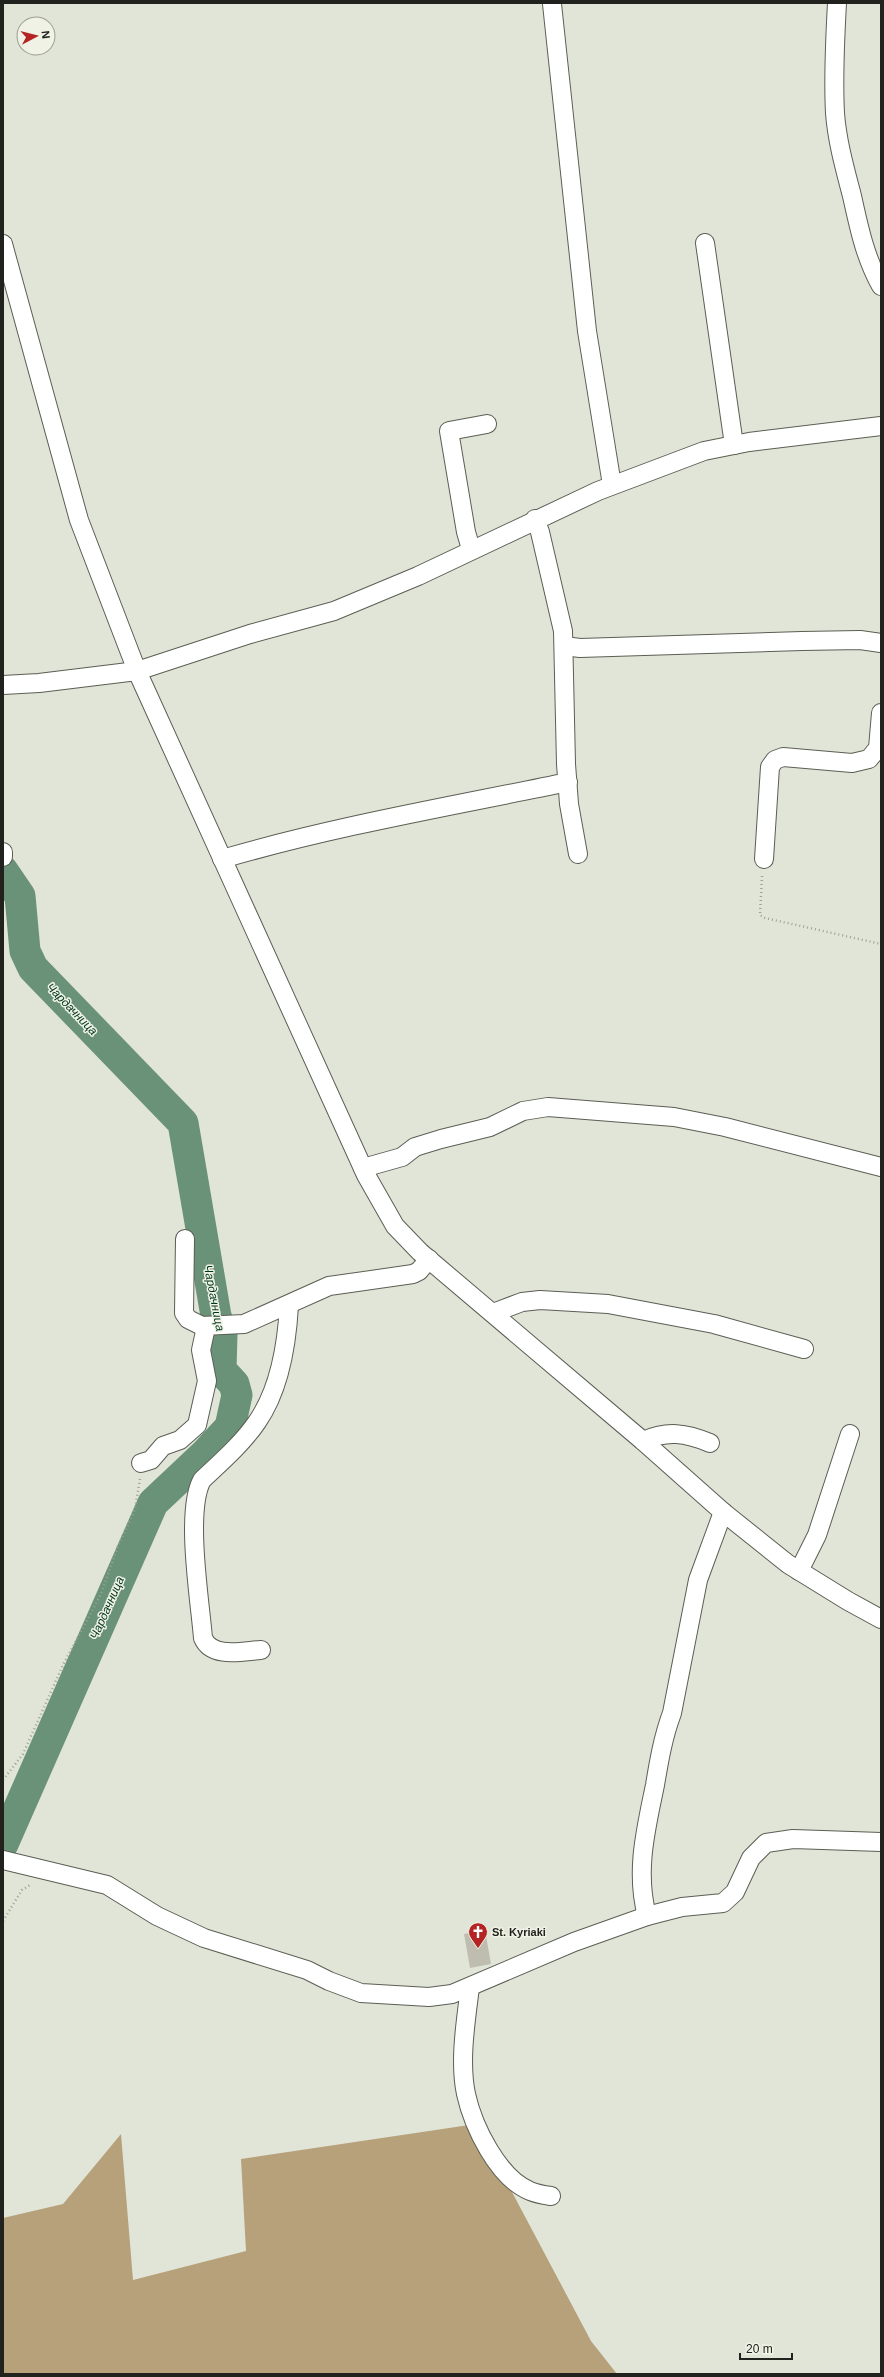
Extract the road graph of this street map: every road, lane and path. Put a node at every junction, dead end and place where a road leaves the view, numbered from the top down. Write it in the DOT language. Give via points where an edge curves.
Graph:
graph roads {
  1 [pos="837,3"];
  2 [pos="552,4"];
  3 [pos="705,243"];
  4 [pos="3,244"];
  5 [pos="881,286"];
  6 [pos="10,296"];
  7 [pos="487,424"];
  8 [pos="881,426"];
  9 [pos="734,445"];
  10 [pos="612,485"];
  11 [pos="535,519"];
  12 [pos="472,549"];
  13 [pos="881,643"];
  14 [pos="564,646"];
  15 [pos="137,671"];
  16 [pos="3,685"];
  17 [pos="881,713"];
  18 [pos="568,782"];
  19 [pos="3,852"];
  20 [pos="578,854"];
  21 [pos="3,857"];
  22 [pos="222,859"];
  23 [pos="764,859"];
  24 [pos="881,944"];
  25 [pos="881,1167"];
  26 [pos="363,1168"];
  27 [pos="185,1239"];
  28 [pos="429,1260"];
  29 [pos="289,1305"];
  30 [pos="493,1313"];
  31 [pos="215,1327"];
  32 [pos="804,1349"];
  33 [pos="850,1434"];
  34 [pos="644,1441"];
  35 [pos="710,1443"];
  36 [pos="141,1463"];
  37 [pos="723,1512"];
  38 [pos="799,1571"];
  39 [pos="881,1618"];
  40 [pos="261,1650"];
  41 [pos="3,1780"];
  42 [pos="881,1842"];
  43 [pos="3,1860"];
  44 [pos="49,1872"];
  45 [pos="647,1916"];
  46 [pos="3,1920"];
  47 [pos="470,1987"];
  48 [pos="551,2196"];
  1 -- 5 [label="street" via="834,54 835,113 840,153 859,234"];
  2 -- 10 [label="street" via="587,331"];
  3 -- 9 [label="street"];
  4 -- 6 [label="street"];
  6 -- 15 [label="street" via="79,520"];
  7 -- 12 [label="street" via="449,430 466,532"];
  8 -- 9 [label="street" via="842,429"];
  9 -- 10 [label="street" via="704,451"];
  10 -- 11 [label="street"];
  11 -- 12 [label="street"];
  11 -- 14 [label="street" via="546,555"];
  12 -- 15 [label="street" via="418,576 334,611 250,634"];
  13 -- 14 [label="street" via="860,640 580,648"];
  14 -- 18 [label="street" via="564,728"];
  15 -- 16 [label="street"];
  15 -- 22 [label="street"];
  17 -- 23 [label="street" via="878,748 869,759 852,763 783,757 775,760 770,767"];
  18 -- 20 [label="street"];
  18 -- 22 [label="street" via="377,823 326,831"];
  19 -- 21 [label="street"];
  22 -- 26 [label="street"];
  23 -- 24 [label="path" via="760,915"];
  25 -- 26 [label="street" via="725,1127 674,1118 548,1107 523,1111 490,1127 415,1147 402,1157"];
  26 -- 28 [label="street" via="395,1226"];
  27 -- 31 [label="street" via="184,1313 195,1324"];
  28 -- 29 [label="street" via="419,1271 412,1274 329,1286"];
  28 -- 30 [label="street"];
  29 -- 31 [label="street" via="244,1324"];
  29 -- 40 [label="street" via="286,1345 267,1405 257,1422 230,1454 202,1480 198,1488 196,1505 195,1535 205,1644 225,1652"];
  30 -- 32 [label="street" via="522,1302 540,1300 608,1304 714,1324"];
  30 -- 34 [label="street"];
  31 -- 36 [label="street" via="201,1350 207,1381 197,1425 180,1440 163,1446 151,1460"];
  33 -- 38 [label="street" via="817,1536"];
  34 -- 35 [label="street" via="655,1435 677,1433"];
  34 -- 37 [label="street"];
  36 -- 41 [label="path" via="135,1509 118,1546 101,1594 64,1665 23,1754"];
  37 -- 38 [label="street"];
  37 -- 45 [label="street" via="698,1580 642,1843 641,1874"];
  38 -- 39 [label="street"];
  42 -- 45 [label="street" via="793,1839 766,1843 751,1858 741,1882 729,1899"];
  43 -- 44 [label="street"];
  44 -- 46 [label="path" via="22,1890"];
  44 -- 47 [label="street" via="107,1886 157,1916 204,1938 307,1970 329,1982 361,1992 429,1997 452,1994"];
  45 -- 47 [label="street" via="574,1942"];
  47 -- 48 [label="street" via="464,2060 466,2093 476,2124 494,2158 513,2179 529,2191"];
}
